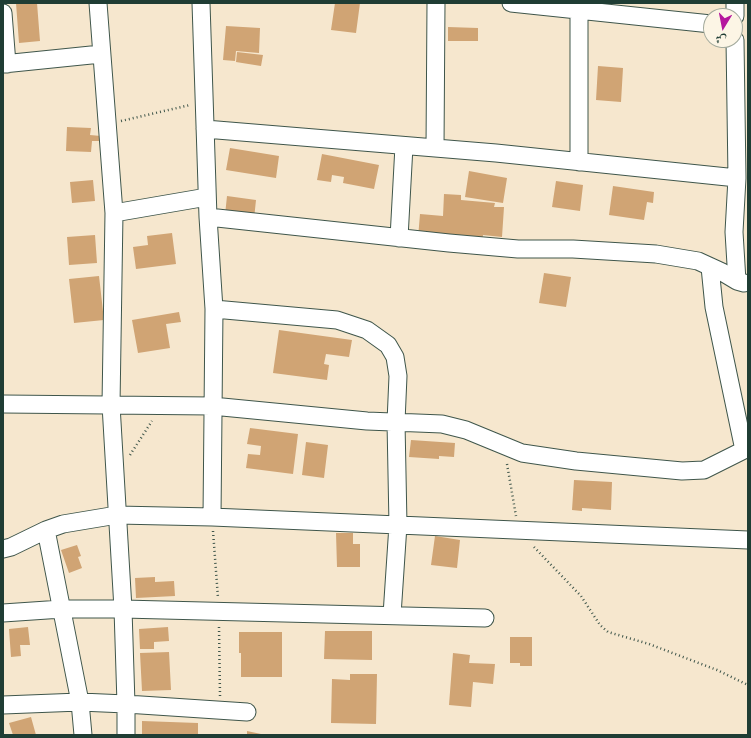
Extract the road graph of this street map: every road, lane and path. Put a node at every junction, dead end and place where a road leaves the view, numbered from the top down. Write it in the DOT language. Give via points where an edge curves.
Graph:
graph roads {
  1 [pos="98,3"];
  2 [pos="201,3"];
  3 [pos="436,3"];
  4 [pos="511,3"];
  5 [pos="579,7"];
  6 [pos="3,13"];
  7 [pos="703,23"];
  8 [pos="735,48"];
  9 [pos="101,54"];
  10 [pos="5,64"];
  11 [pos="205,102"];
  12 [pos="107,125"];
  13 [pos="206,129"];
  14 [pos="404,146"];
  15 [pos="434,148"];
  16 [pos="742,156"];
  17 [pos="579,162"];
  18 [pos="737,178"];
  19 [pos="207,197"];
  20 [pos="114,213"];
  21 [pos="208,217"];
  22 [pos="399,238"];
  23 [pos="710,267"];
  24 [pos="743,283"];
  25 [pos="214,309"];
  26 [pos="3,404"];
  27 [pos="111,405"];
  28 [pos="162,406"];
  29 [pos="212,406"];
  30 [pos="396,422"];
  31 [pos="504,446"];
  32 [pos="746,456"];
  33 [pos="128,458"];
  34 [pos="117,515"];
  35 [pos="212,517"];
  36 [pos="398,525"];
  37 [pos="46,530"];
  38 [pos="518,530"];
  39 [pos="748,540"];
  40 [pos="3,549"];
  41 [pos="62,609"];
  42 [pos="123,609"];
  43 [pos="3,613"];
  44 [pos="392,615"];
  45 [pos="485,618"];
  46 [pos="748,685"];
  47 [pos="80,702"];
  48 [pos="126,704"];
  49 [pos="3,705"];
  50 [pos="247,712"];
  51 [pos="83,735"];
  52 [pos="126,735"];
  1 -- 9 [label="street"];
  2 -- 11 [label="street"];
  3 -- 15 [label="street"];
  4 -- 5 [label="street"];
  5 -- 7 [label="street"];
  5 -- 17 [label="street"];
  6 -- 10 [label="street"];
  8 -- 16 [label="street"];
  9 -- 10 [label="street"];
  9 -- 12 [label="street"];
  11 -- 12 [label="path"];
  11 -- 13 [label="street"];
  12 -- 20 [label="street"];
  13 -- 14 [label="street"];
  13 -- 19 [label="street"];
  14 -- 15 [label="street"];
  14 -- 22 [label="street"];
  15 -- 17 [label="street"];
  16 -- 18 [label="street"];
  17 -- 18 [label="street"];
  18 -- 24 [label="street" via="734,232"];
  19 -- 20 [label="street"];
  19 -- 21 [label="street"];
  20 -- 27 [label="street"];
  21 -- 22 [label="street"];
  21 -- 25 [label="street"];
  22 -- 23 [label="street" via="518,249 656,254 698,261"];
  23 -- 24 [label="street"];
  23 -- 32 [label="street" via="714,307"];
  25 -- 29 [label="street"];
  25 -- 30 [label="street" via="338,320 367,330 388,345 394,357 398,376"];
  26 -- 27 [label="street"];
  27 -- 28 [label="street"];
  27 -- 34 [label="street"];
  28 -- 29 [label="street"];
  28 -- 33 [label="path"];
  29 -- 30 [label="street"];
  29 -- 35 [label="street"];
  30 -- 31 [label="street" via="448,426 466,430"];
  30 -- 36 [label="street"];
  31 -- 32 [label="street" via="522,453 576,461 695,472"];
  31 -- 38 [label="path"];
  34 -- 35 [label="street"];
  34 -- 37 [label="street" via="63,524"];
  34 -- 42 [label="street"];
  35 -- 36 [label="street"];
  36 -- 38 [label="street"];
  36 -- 44 [label="street"];
  37 -- 40 [label="street" via="31,539"];
  37 -- 41 [label="street"];
  38 -- 39 [label="street"];
  38 -- 46 [label="path" via="581,596 600,625 608,632 655,646"];
  41 -- 42 [label="street"];
  41 -- 43 [label="street"];
  41 -- 47 [label="street"];
  42 -- 44 [label="street"];
  42 -- 48 [label="street"];
  44 -- 45 [label="street"];
  47 -- 48 [label="street"];
  47 -- 49 [label="street"];
  47 -- 51 [label="street"];
  48 -- 50 [label="street"];
  48 -- 52 [label="street"];
}
